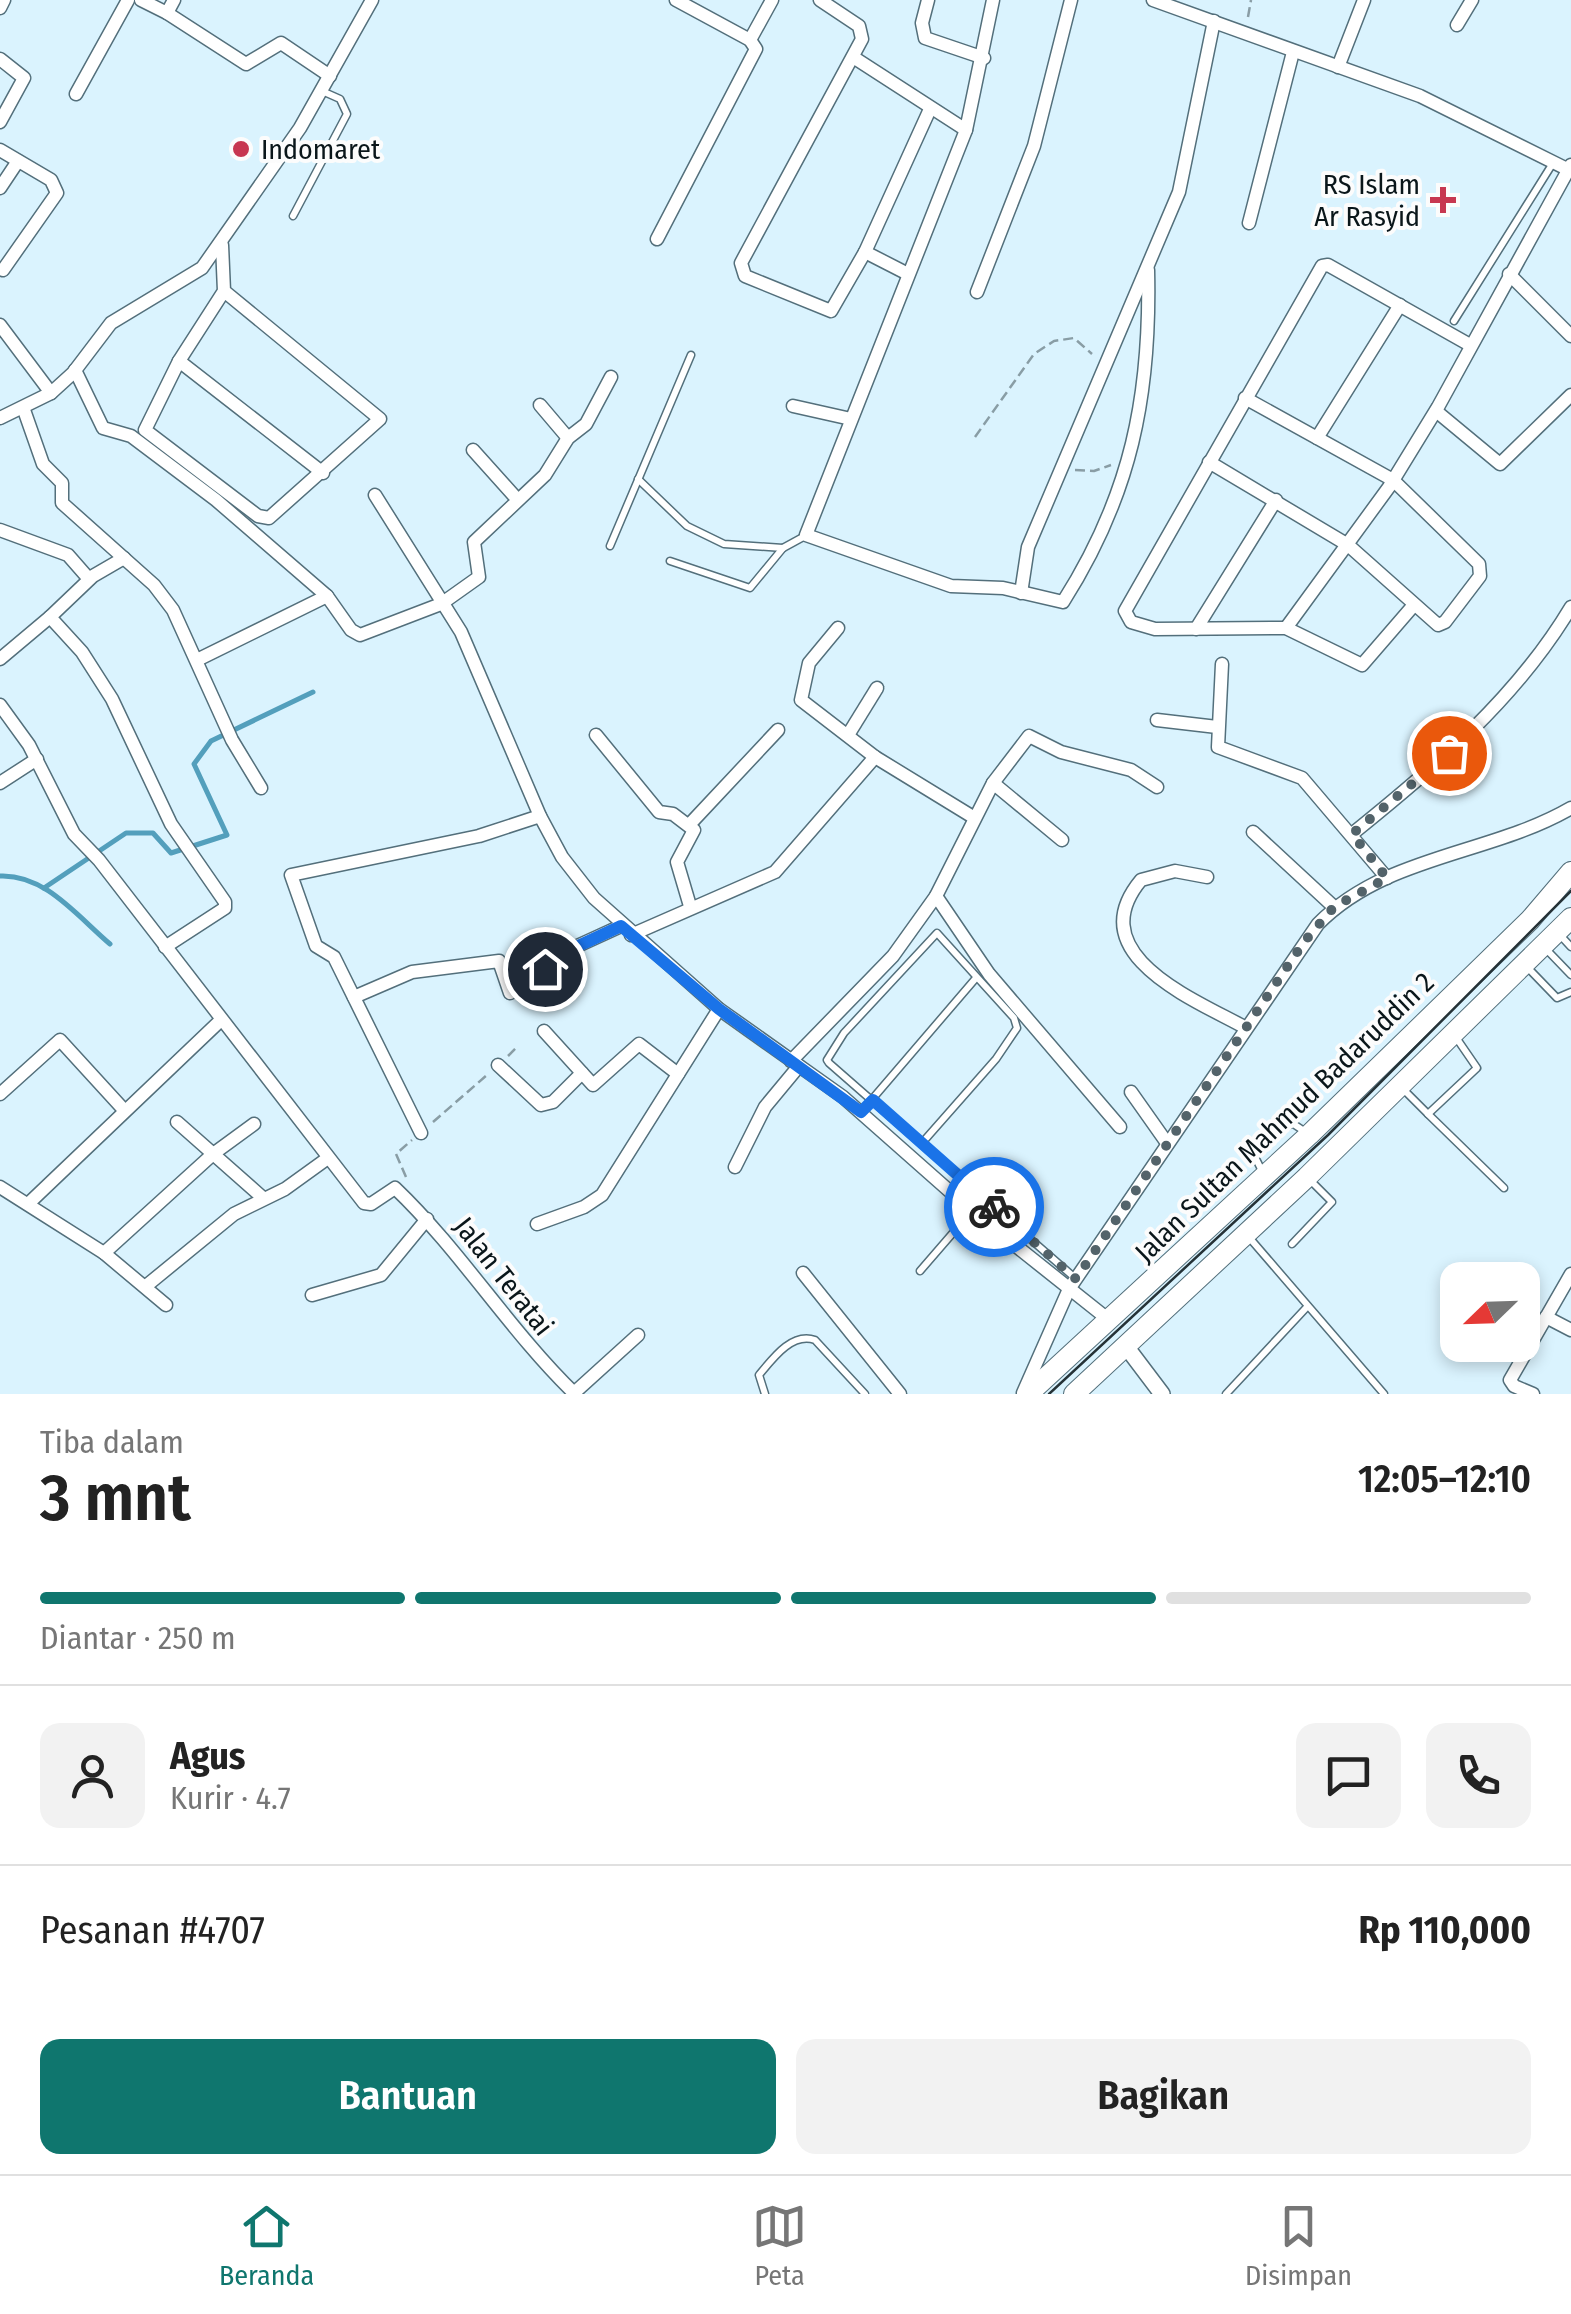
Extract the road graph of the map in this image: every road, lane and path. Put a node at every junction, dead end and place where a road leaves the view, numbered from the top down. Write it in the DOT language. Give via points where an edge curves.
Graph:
graph roads {
  1 [pos="4,0"];
  2 [pos="128,0"];
  3 [pos="141,0"];
  4 [pos="174,0"];
  5 [pos="372,0"];
  6 [pos="676,0"];
  7 [pos="772,0"];
  8 [pos="820,0"];
  9 [pos="928,0"];
  10 [pos="994,0"];
  11 [pos="1071,0"];
  12 [pos="1152,0"];
  13 [pos="1251,0"];
  14 [pos="1364,0"];
  15 [pos="1472,0"];
  16 [pos="0,8"];
  17 [pos="167,13"];
  18 [pos="1214,22"];
  19 [pos="1457,24"];
  20 [pos="1247,33"];
  21 [pos="750,40"];
  22 [pos="1293,52"];
  23 [pos="853,58"];
  24 [pos="984,58"];
  25 [pos="0,60"];
  26 [pos="1338,66"];
  27 [pos="330,76"];
  28 [pos="322,91"];
  29 [pos="76,94"];
  30 [pos="930,110"];
  31 [pos="0,122"];
  32 [pos="966,130"];
  33 [pos="0,150"];
  34 [pos="18,161"];
  35 [pos="1553,162"];
  36 [pos="1570,169"];
  37 [pos="0,188"];
  38 [pos="292,216"];
  39 [pos="1249,223"];
  40 [pos="657,239"];
  41 [pos="222,245"];
  42 [pos="865,252"];
  43 [pos="3,270"];
  44 [pos="1148,270"];
  45 [pos="908,274"];
  46 [pos="1509,274"];
  47 [pos="224,291"];
  48 [pos="977,292"];
  49 [pos="1400,306"];
  50 [pos="1454,321"];
  51 [pos="0,325"];
  52 [pos="1571,336"];
  53 [pos="1470,345"];
  54 [pos="690,355"];
  55 [pos="180,361"];
  56 [pos="1105,364"];
  57 [pos="76,370"];
  58 [pos="611,377"];
  59 [pos="52,393"];
  60 [pos="1571,395"];
  61 [pos="1245,398"];
  62 [pos="540,405"];
  63 [pos="792,406"];
  64 [pos="24,410"];
  65 [pos="1436,411"];
  66 [pos="0,418"];
  67 [pos="851,420"];
  68 [pos="975,436"];
  69 [pos="568,438"];
  70 [pos="1317,438"];
  71 [pos="473,450"];
  72 [pos="1126,460"];
  73 [pos="1209,462"];
  74 [pos="1064,464"];
  75 [pos="322,473"];
  76 [pos="638,480"];
  77 [pos="1393,480"];
  78 [pos="375,495"];
  79 [pos="517,499"];
  80 [pos="1276,500"];
  81 [pos="0,530"];
  82 [pos="806,535"];
  83 [pos="1348,544"];
  84 [pos="610,546"];
  85 [pos="782,548"];
  86 [pos="124,558"];
  87 [pos="670,560"];
  88 [pos="89,579"];
  89 [pos="1021,593"];
  90 [pos="328,596"];
  91 [pos="441,604"];
  92 [pos="1413,606"];
  93 [pos="1571,608"];
  94 [pos="50,617"];
  95 [pos="838,628"];
  96 [pos="1286,628"];
  97 [pos="1196,629"];
  98 [pos="0,659"];
  99 [pos="197,660"];
  100 [pos="1222,664"];
  101 [pos="877,688"];
  102 [pos="0,705"];
  103 [pos="1157,720"];
  104 [pos="1217,727"];
  105 [pos="778,730"];
  106 [pos="596,735"];
  107 [pos="848,735"];
  108 [pos="875,756"];
  109 [pos="37,759"];
  110 [pos="993,782"];
  111 [pos="0,783"];
  112 [pos="1158,787"];
  113 [pos="262,788"];
  114 [pos="1571,808"];
  115 [pos="540,816"];
  116 [pos="973,817"];
  117 [pos="689,825"];
  118 [pos="1253,832"];
  119 [pos="1352,834"];
  120 [pos="1062,840"];
  121 [pos="1571,872"];
  122 [pos="1206,877"];
  123 [pos="1387,878"];
  124 [pos="936,896"];
  125 [pos="690,906"];
  126 [pos="1334,907"];
  127 [pos="626,931"];
  128 [pos="1561,936"];
  129 [pos="165,947"];
  130 [pos="1525,965"];
  131 [pos="1480,968"];
  132 [pos="1571,975"];
  133 [pos="976,978"];
  134 [pos="1500,990"];
  135 [pos="1571,992"];
  136 [pos="354,997"];
  137 [pos="719,1009"];
  138 [pos="221,1020"];
  139 [pos="1246,1028"];
  140 [pos="544,1032"];
  141 [pos="1454,1035"];
  142 [pos="516,1048"];
  143 [pos="795,1063"];
  144 [pos="498,1065"];
  145 [pos="582,1074"];
  146 [pos="678,1074"];
  147 [pos="1400,1087"];
  148 [pos="1131,1092"];
  149 [pos="0,1094"];
  150 [pos="873,1100"];
  151 [pos="124,1110"];
  152 [pos="861,1112"];
  153 [pos="1428,1114"];
  154 [pos="178,1122"];
  155 [pos="254,1124"];
  156 [pos="1120,1127"];
  157 [pos="421,1132"];
  158 [pos="1167,1143"];
  159 [pos="922,1144"];
  160 [pos="214,1154"];
  161 [pos="328,1158"];
  162 [pos="735,1167"];
  163 [pos="1307,1177"];
  164 [pos="0,1187"];
  165 [pos="394,1188"];
  166 [pos="1504,1188"];
  167 [pos="263,1198"];
  168 [pos="28,1204"];
  169 [pos="972,1211"];
  170 [pos="427,1219"];
  171 [pos="537,1224"];
  172 [pos="1246,1234"];
  173 [pos="1292,1244"];
  174 [pos="104,1253"];
  175 [pos="920,1271"];
  176 [pos="803,1272"];
  177 [pos="1571,1274"];
  178 [pos="1072,1284"];
  179 [pos="146,1286"];
  180 [pos="312,1295"];
  181 [pos="166,1305"];
  182 [pos="1306,1308"];
  183 [pos="1546,1318"];
  184 [pos="1109,1320"];
  185 [pos="1571,1330"];
  186 [pos="638,1335"];
  187 [pos="1126,1345"];
  188 [pos="574,1394"];
  189 [pos="764,1394"];
  190 [pos="865,1394"];
  191 [pos="900,1394"];
  192 [pos="1025,1394"];
  193 [pos="1074,1394"];
  194 [pos="1162,1394"];
  195 [pos="1226,1394"];
  196 [pos="1384,1394"];
  197 [pos="1533,1394"];
  1 -- 16 [label="street"];
  2 -- 29 [label="street"];
  3 -- 17 [label="street"];
  4 -- 17 [label="street"];
  5 -- 27 [label="street"];
  6 -- 21 [label="street"];
  7 -- 21 [label="street"];
  8 -- 23 [label="street" via="861,29"];
  9 -- 24 [label="street" via="925,38"];
  10 -- 24 [label="street"];
  11 -- 48 [label="street" via="1034,146"];
  12 -- 18 [label="street"];
  13 -- 20 [label="path"];
  14 -- 26 [label="street"];
  15 -- 19 [label="street"];
  17 -- 27 [label="street" via="246,64 281,43"];
  18 -- 20 [label="street"];
  18 -- 44 [label="street" via="1184,174"];
  20 -- 22 [label="street"];
  21 -- 40 [label="street" via="754,56"];
  22 -- 26 [label="street"];
  22 -- 39 [label="street"];
  23 -- 30 [label="street"];
  23 -- 42 [label="street" via="741,270 830,312"];
  24 -- 32 [label="street"];
  25 -- 31 [label="street" via="24,78"];
  26 -- 35 [label="street" via="1420,96"];
  27 -- 28 [label="street"];
  28 -- 38 [label="lane" via="340,98 347,114"];
  28 -- 41 [label="street"];
  30 -- 32 [label="street"];
  30 -- 42 [label="street"];
  32 -- 45 [label="street"];
  33 -- 34 [label="street"];
  34 -- 37 [label="street"];
  34 -- 43 [label="street" via="52,180 57,193"];
  35 -- 36 [label="street"];
  35 -- 50 [label="lane"];
  36 -- 46 [label="street"];
  41 -- 47 [label="street"];
  41 -- 57 [label="street" via="191,278 111,323"];
  42 -- 45 [label="street"];
  44 -- 56 [label="street"];
  44 -- 72 [label="street" via="1150,340 1139,421"];
  45 -- 67 [label="street"];
  46 -- 52 [label="street"];
  46 -- 53 [label="street"];
  47 -- 55 [label="street"];
  47 -- 75 [label="street" via="380,418"];
  49 -- 53 [label="street"];
  49 -- 61 [label="street" via="1322,266"];
  49 -- 70 [label="street"];
  51 -- 59 [label="street"];
  53 -- 65 [label="street"];
  54 -- 76 [label="lane"];
  55 -- 75 [label="street"];
  55 -- 75 [label="street" via="144,427 148,434 260,518 272,516"];
  56 -- 68 [label="path" via="1074,338 1044,346"];
  56 -- 74 [label="street"];
  57 -- 59 [label="street"];
  57 -- 90 [label="street" via="103,428 131,436 159,456"];
  58 -- 69 [label="street" via="586,424"];
  59 -- 64 [label="street"];
  60 -- 65 [label="street" via="1499,464"];
  61 -- 70 [label="street"];
  61 -- 73 [label="street"];
  62 -- 69 [label="street"];
  63 -- 67 [label="street"];
  64 -- 66 [label="street"];
  64 -- 86 [label="street" via="43,464 62,482 62,503"];
  65 -- 77 [label="street"];
  67 -- 82 [label="street"];
  69 -- 79 [label="street" via="545,475"];
  70 -- 77 [label="street"];
  71 -- 79 [label="street"];
  72 -- 74 [label="path" via="1094,472"];
  72 -- 89 [label="street" via="1119,498 1066,600 1056,604"];
  73 -- 80 [label="street"];
  73 -- 97 [label="street" via="1125,612 1140,627"];
  74 -- 89 [label="street" via="1028,546"];
  76 -- 84 [label="lane"];
  76 -- 85 [label="lane" via="687,526 724,544"];
  77 -- 83 [label="street"];
  77 -- 92 [label="street" via="1481,570 1444,624"];
  78 -- 91 [label="street"];
  79 -- 91 [label="street" via="474,542 478,577"];
  80 -- 83 [label="street"];
  80 -- 97 [label="street"];
  81 -- 88 [label="street" via="68,555"];
  82 -- 85 [label="lane"];
  82 -- 89 [label="street" via="952,586"];
  83 -- 92 [label="street"];
  83 -- 96 [label="street"];
  85 -- 87 [label="lane" via="757,584 745,589"];
  86 -- 88 [label="street"];
  86 -- 99 [label="street" via="174,610"];
  88 -- 94 [label="street"];
  90 -- 91 [label="street" via="360,635"];
  90 -- 99 [label="street"];
  91 -- 115 [label="street" via="464,639"];
  92 -- 96 [label="street" via="1362,664"];
  93 -- 119 [label="street" via="1528,670 1468,734"];
  94 -- 98 [label="street"];
  94 -- 129 [label="street" via="112,699 158,797 226,905"];
  95 -- 107 [label="street" via="810,663 799,695"];
  96 -- 97 [label="street"];
  99 -- 113 [label="street" via="232,740"];
  100 -- 104 [label="street"];
  101 -- 107 [label="street"];
  102 -- 109 [label="street"];
  103 -- 104 [label="street"];
  104 -- 119 [label="street" via="1218,747 1302,778"];
  105 -- 117 [label="street"];
  106 -- 117 [label="street" via="659,812"];
  107 -- 108 [label="street"];
  108 -- 116 [label="street"];
  108 -- 125 [label="street" via="781,868"];
  109 -- 111 [label="street"];
  109 -- 129 [label="street" via="74,834"];
  110 -- 112 [label="street" via="1031,735 1131,770"];
  110 -- 116 [label="street"];
  110 -- 120 [label="street"];
  114 -- 123 [label="street" via="1527,831"];
  115 -- 127 [label="street" via="562,857"];
  115 -- 136 [label="street" via="479,836 290,875 316,946 334,957"];
  116 -- 124 [label="street"];
  117 -- 125 [label="street" via="694,833 677,862"];
  118 -- 126 [label="street"];
  119 -- 123 [label="street"];
  121 -- 131 [label="highway, Jalan Sultan Mahmud Badaruddin 2"];
  122 -- 139 [label="street" via="1176,872 1141,880 1126,910 1127,938 1146,970"];
  123 -- 126 [label="street"];
  124 -- 143 [label="street" via="879,973"];
  124 -- 156 [label="street" via="989,974"];
  125 -- 127 [label="street"];
  126 -- 139 [label="street"];
  127 -- 136 [label="street" via="574,948 510,993 500,961 412,972"];
  127 -- 137 [label="street"];
  128 -- 130 [label="highway"];
  128 -- 132 [label="lane"];
  129 -- 138 [label="street"];
  130 -- 134 [label="highway"];
  130 -- 135 [label="lane" via="1557,998"];
  131 -- 134 [label="highway"];
  131 -- 184 [label="highway, Jalan Sultan Mahmud Badaruddin 2"];
  133 -- 150 [label="lane"];
  133 -- 150 [label="lane" via="932,934 844,1034 828,1062"];
  133 -- 159 [label="lane" via="1017,1028"];
  134 -- 141 [label="highway"];
  136 -- 157 [label="street"];
  137 -- 143 [label="street"];
  137 -- 146 [label="street"];
  138 -- 151 [label="street"];
  138 -- 161 [label="street"];
  139 -- 158 [label="street"];
  140 -- 145 [label="street"];
  141 -- 147 [label="highway"];
  141 -- 153 [label="lane" via="1477,1068"];
  142 -- 144 [label="path"];
  143 -- 152 [label="street"];
  143 -- 162 [label="street"];
  144 -- 145 [label="street" via="541,1105"];
  144 -- 157 [label="path"];
  145 -- 146 [label="street" via="599,1084 640,1044"];
  146 -- 171 [label="street" via="602,1195"];
  147 -- 153 [label="lane"];
  147 -- 163 [label="highway"];
  148 -- 158 [label="street"];
  149 -- 151 [label="street" via="60,1040"];
  150 -- 152 [label="lane"];
  150 -- 159 [label="lane"];
  151 -- 168 [label="street"];
  152 -- 169 [label="street"];
  153 -- 166 [label="lane"];
  154 -- 160 [label="street"];
  155 -- 160 [label="street"];
  157 -- 165 [label="path" via="396,1154 406,1175"];
  158 -- 178 [label="street"];
  159 -- 178 [label="lane"];
  160 -- 167 [label="street"];
  160 -- 174 [label="street"];
  161 -- 165 [label="street" via="365,1204"];
  161 -- 167 [label="street"];
  163 -- 172 [label="highway"];
  163 -- 173 [label="lane" via="1332,1202"];
  164 -- 168 [label="street"];
  165 -- 170 [label="street, Jalan Teratai"];
  167 -- 179 [label="street"];
  168 -- 174 [label="street"];
  169 -- 175 [label="lane"];
  169 -- 178 [label="street"];
  170 -- 180 [label="street" via="387,1270"];
  170 -- 188 [label="street, Jalan Teratai" via="516,1334"];
  172 -- 182 [label="lane"];
  172 -- 187 [label="highway"];
  174 -- 179 [label="street"];
  176 -- 191 [label="street"];
  177 -- 183 [label="street"];
  178 -- 184 [label="street"];
  178 -- 192 [label="street"];
  179 -- 181 [label="street"];
  182 -- 195 [label="lane"];
  182 -- 196 [label="lane"];
  183 -- 185 [label="street"];
  183 -- 197 [label="street" via="1510,1380"];
  184 -- 192 [label="highway, Jalan Sultan Mahmud Badaruddin 2"];
  186 -- 188 [label="street"];
  187 -- 193 [label="highway"];
  187 -- 194 [label="street"];
  189 -- 190 [label="lane" via="761,1371 806,1337"];
}
